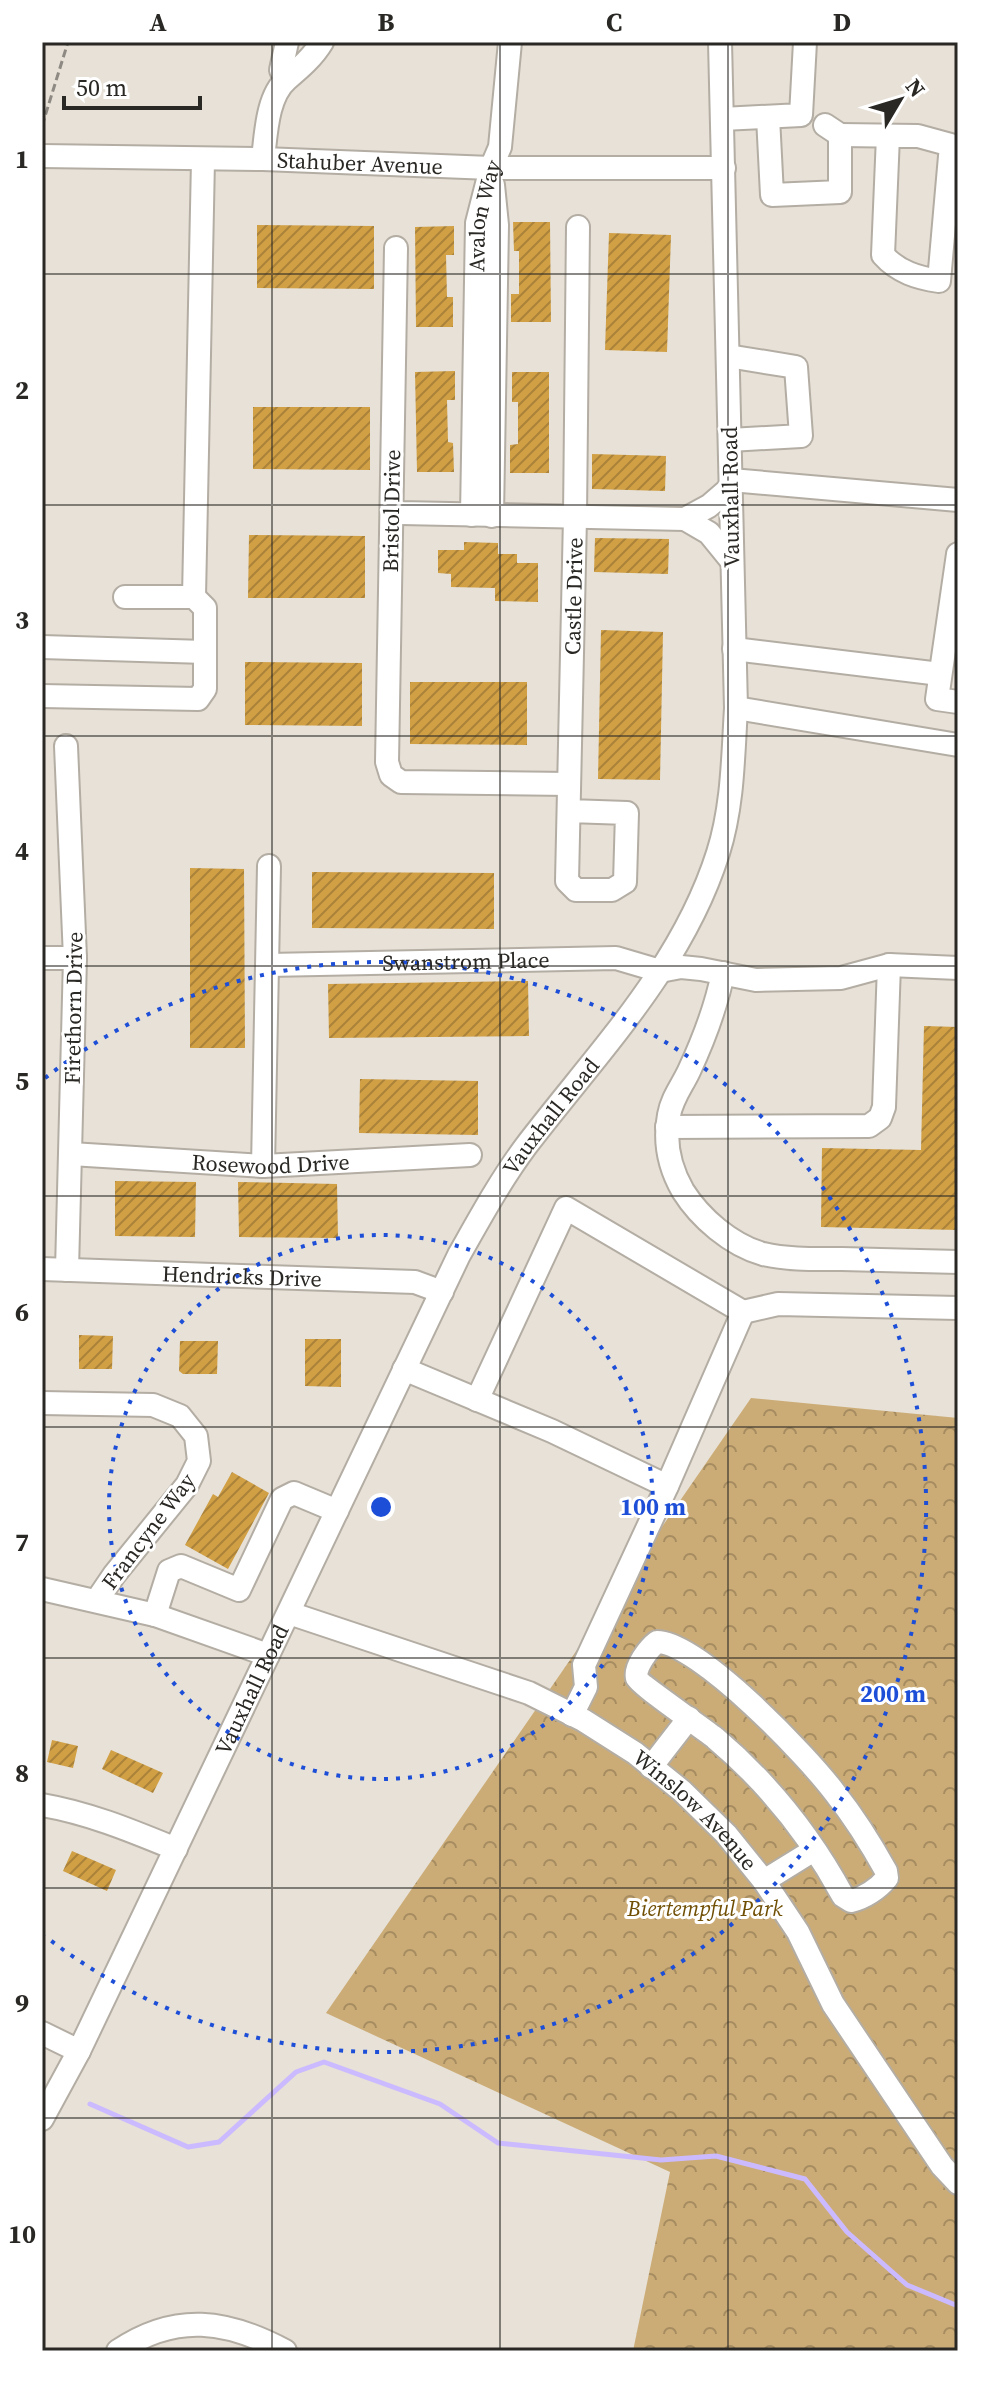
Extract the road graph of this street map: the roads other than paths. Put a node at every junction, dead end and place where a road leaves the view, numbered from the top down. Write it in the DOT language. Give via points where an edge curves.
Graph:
graph roads {
  1 [pos="287,42"];
  2 [pos="322,42"];
  3 [pos="510,42"];
  4 [pos="720,42"];
  5 [pos="805,42"];
  6 [pos="285,80"];
  7 [pos="768,117"];
  8 [pos="722,119"];
  9 [pos="819,124"];
  10 [pos="888,136"];
  11 [pos="42,156"];
  12 [pos="263,159"];
  13 [pos="203,160"];
  14 [pos="491,168"];
  15 [pos="724,168"];
  16 [pos="578,227"];
  17 [pos="396,248"];
  18 [pos="728,356"];
  19 [pos="730,440"];
  20 [pos="731,484"];
  21 [pos="958,500"];
  22 [pos="392,509"];
  23 [pos="482,515"];
  24 [pos="575,517"];
  25 [pos="685,519"];
  26 [pos="958,554"];
  27 [pos="731,560"];
  28 [pos="125,597"];
  29 [pos="194,597"];
  30 [pos="42,647"];
  31 [pos="734,649"];
  32 [pos="205,652"];
  33 [pos="940,674"];
  34 [pos="42,696"];
  35 [pos="958,702"];
  36 [pos="736,708"];
  37 [pos="958,745"];
  38 [pos="66,746"];
  39 [pos="569,784"];
  40 [pos="569,811"];
  41 [pos="269,866"];
  42 [pos="42,958"];
  43 [pos="75,958"];
  44 [pos="268,965"];
  45 [pos="889,965"];
  46 [pos="958,968"];
  47 [pos="660,971"];
  48 [pos="723,973"];
  49 [pos="667,1127"];
  50 [pos="71,1154"];
  51 [pos="470,1155"];
  52 [pos="263,1166"];
  53 [pos="958,1262"];
  54 [pos="42,1269"];
  55 [pos="67,1270"];
  56 [pos="442,1292"];
  57 [pos="958,1308"];
  58 [pos="743,1312"];
  59 [pos="404,1369"];
  60 [pos="477,1400"];
  61 [pos="42,1403"];
  62 [pos="667,1486"];
  63 [pos="337,1511"];
  64 [pos="42,1589"];
  65 [pos="97,1600"];
  66 [pos="289,1613"];
  67 [pos="155,1615"];
  68 [pos="268,1655"];
  69 [pos="572,1715"];
  70 [pos="689,1718"];
  71 [pos="651,1767"];
  72 [pos="42,1805"];
  73 [pos="176,1849"];
  74 [pos="814,1850"];
  75 [pos="764,1881"];
  76 [pos="42,2033"];
  77 [pos="79,2051"];
  78 [pos="42,2119"];
  79 [pos="958,2183"];
  80 [pos="118,2351"];
  81 [pos="285,2351"];
  1 -- 6 [label="street" via="281,70"];
  2 -- 6 [label="street"];
  3 -- 14 [label="street" via="500,147"];
  4 -- 8 [label="street, Vauxhall Road"];
  5 -- 9 [label="street"];
  6 -- 12 [label="street" via="268,113"];
  7 -- 8 [label="street"];
  7 -- 9 [label="street"];
  7 -- 9 [label="street" via="772,195 840,192"];
  8 -- 15 [label="street, Vauxhall Road"];
  9 -- 10 [label="street"];
  10 -- 10 [label="street" via="918,136 951,145 939,281 893,266 883,255"];
  11 -- 13 [label="street, Stahuber Avenue"];
  12 -- 13 [label="street, Stahuber Avenue"];
  12 -- 14 [label="street, Stahuber Avenue"];
  13 -- 29 [label="street"];
  14 -- 15 [label="street, Stahuber Avenue"];
  14 -- 23 [label="street, Avalon Way" via="497,225"];
  15 -- 18 [label="street, Vauxhall Road"];
  16 -- 24 [label="street, Castle Drive"];
  17 -- 22 [label="street, Bristol Drive"];
  18 -- 19 [label="street, Vauxhall Road"];
  18 -- 19 [label="street" via="796,367 801,436"];
  19 -- 20 [label="street, Vauxhall Road"];
  20 -- 21 [label="street"];
  20 -- 25 [label="street" via="709,506"];
  20 -- 27 [label="street, Vauxhall Road"];
  22 -- 23 [label="street"];
  22 -- 39 [label="street, Bristol Drive" via="387,762 391,775 401,782"];
  23 -- 24 [label="street"];
  24 -- 25 [label="street"];
  24 -- 39 [label="street, Castle Drive"];
  25 -- 27 [label="street" via="709,533"];
  26 -- 33 [label="street"];
  27 -- 31 [label="street, Vauxhall Road"];
  28 -- 29 [label="street"];
  29 -- 32 [label="street" via="205,608"];
  30 -- 32 [label="street"];
  31 -- 33 [label="street"];
  31 -- 36 [label="street, Vauxhall Road"];
  32 -- 34 [label="street" via="205,689 198,699"];
  33 -- 35 [label="street" via="937,699"];
  36 -- 37 [label="street"];
  36 -- 47 [label="street, Vauxhall Road" via="731,794 719,850 699,904"];
  38 -- 43 [label="street, Firethorn Drive"];
  39 -- 40 [label="street, Castle Drive"];
  41 -- 44 [label="street"];
  42 -- 43 [label="street"];
  43 -- 50 [label="street, Firethorn Drive"];
  44 -- 47 [label="street, Swanstrom Place" via="616,958"];
  44 -- 52 [label="street"];
  45 -- 46 [label="street, Swanstrom Place"];
  45 -- 48 [label="street, Swanstrom Place" via="841,978 803,980 756,980"];
  45 -- 49 [label="street" via="880,1118 869,1126"];
  47 -- 48 [label="street, Swanstrom Place" via="681,967"];
  47 -- 56 [label="street, Vauxhall Road" via="495,1191"];
  48 -- 49 [label="street" via="718,1001 673,1100"];
  49 -- 53 [label="street" via="670,1161 690,1202 711,1224 760,1253"];
  50 -- 52 [label="street, Rosewood Drive"];
  50 -- 55 [label="street, Firethorn Drive"];
  51 -- 52 [label="street, Rosewood Drive"];
  54 -- 55 [label="street, Hendricks Drive"];
  55 -- 56 [label="street, Hendricks Drive" via="415,1282"];
  56 -- 59 [label="street, Vauxhall Road"];
  57 -- 58 [label="street" via="778,1304"];
  58 -- 60 [label="street" via="566,1208"];
  58 -- 62 [label="street"];
  59 -- 60 [label="street"];
  59 -- 63 [label="street, Vauxhall Road"];
  60 -- 62 [label="street"];
  61 -- 65 [label="street, Francyne Way" via="153,1405 180,1416 196,1436 199,1461 187,1485"];
  62 -- 69 [label="street" via="584,1665 586,1687"];
  63 -- 66 [label="street, Vauxhall Road"];
  63 -- 67 [label="street" via="287,1494 239,1590 175,1567"];
  64 -- 65 [label="street"];
  65 -- 67 [label="street"];
  66 -- 68 [label="street, Vauxhall Road"];
  66 -- 69 [label="street, Winslow Avenue" via="529,1693"];
  67 -- 68 [label="street"];
  68 -- 73 [label="street, Vauxhall Road"];
  69 -- 71 [label="street, Winslow Avenue"];
  70 -- 71 [label="street"];
  70 -- 74 [label="street" via="751,1771"];
  70 -- 74 [label="street" via="637,1679 637,1670 657,1642 686,1653 776,1727 835,1792 887,1878 851,1901"];
  71 -- 75 [label="street, Winslow Avenue" via="726,1834"];
  72 -- 73 [label="street" via="118,1825"];
  73 -- 77 [label="street, Vauxhall Road"];
  74 -- 75 [label="street"];
  75 -- 79 [label="street, Winslow Avenue" via="798,1932 833,2004"];
  76 -- 77 [label="street"];
  77 -- 78 [label="street, Vauxhall Road"];
  80 -- 81 [label="street" via="158,2330 202,2324 245,2331"];
}
